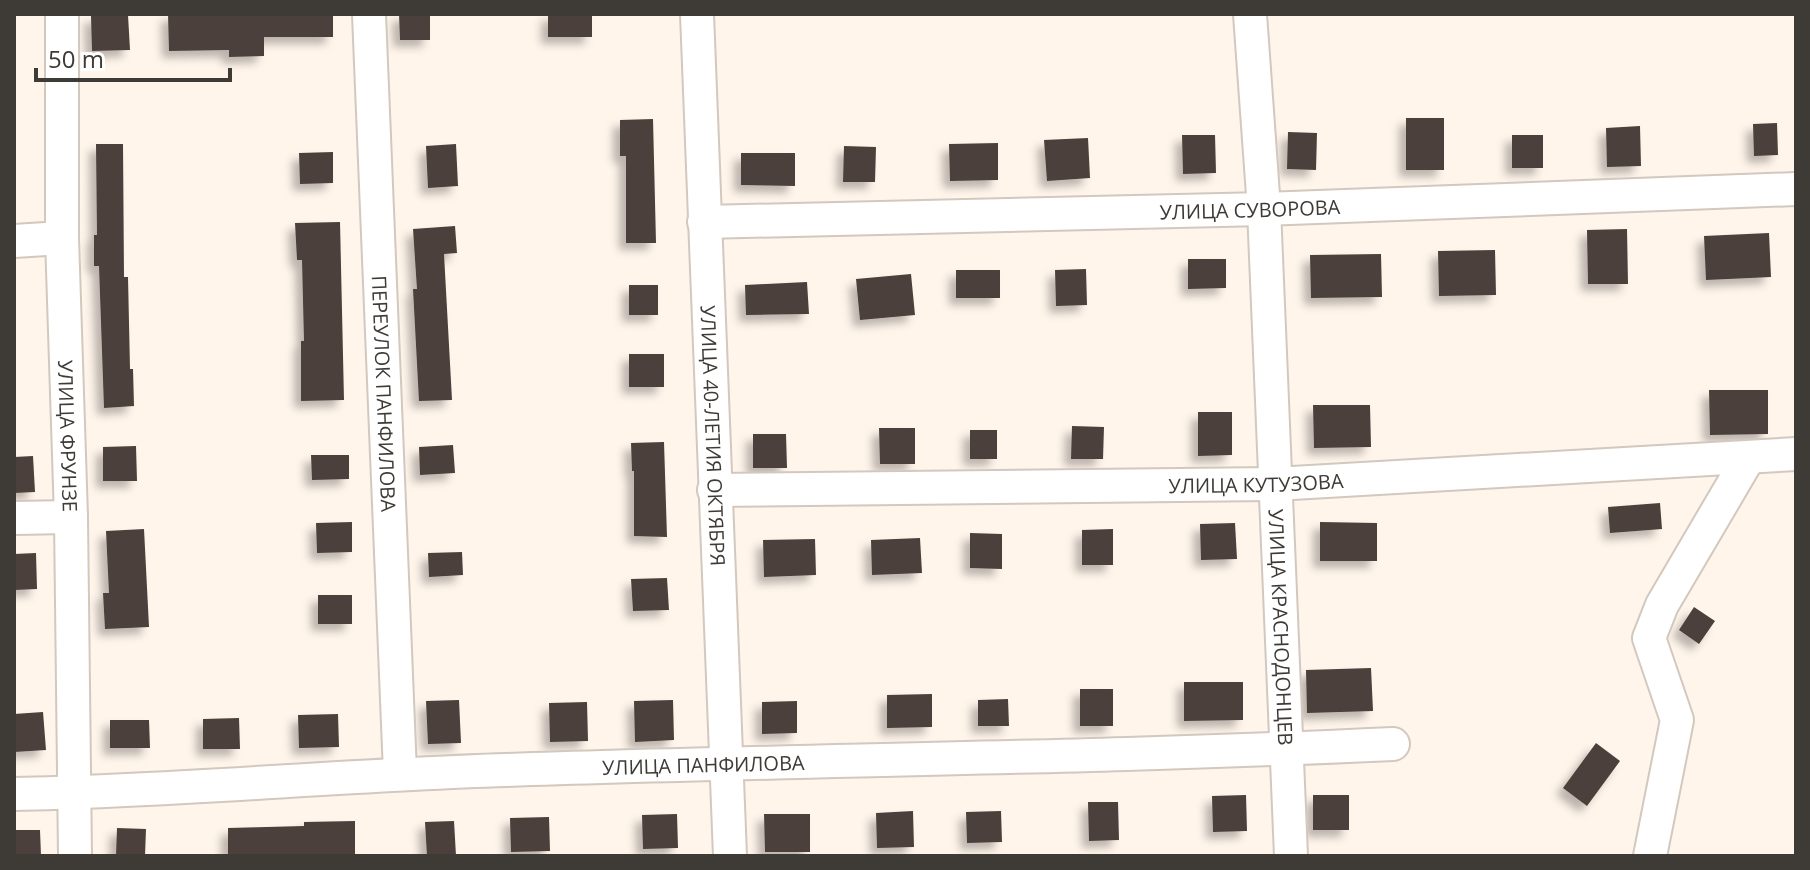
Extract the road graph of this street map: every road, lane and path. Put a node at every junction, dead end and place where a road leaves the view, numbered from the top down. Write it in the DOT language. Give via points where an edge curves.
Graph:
graph roads {
  1 [pos="62,14"];
  2 [pos="369,14"];
  3 [pos="697,14"];
  4 [pos="1250,14"];
  5 [pos="1796,189"];
  6 [pos="1264,209"];
  7 [pos="704,222"];
  8 [pos="62,238"];
  9 [pos="14,241"];
  10 [pos="1796,454"];
  11 [pos="1749,457"];
  12 [pos="1275,484"];
  13 [pos="714,490"];
  14 [pos="71,517"];
  15 [pos="14,518"];
  16 [pos="1393,744"];
  17 [pos="1286,749"];
  18 [pos="727,762"];
  19 [pos="400,773"];
  20 [pos="74,793"];
  21 [pos="14,794"];
  22 [pos="75,856"];
  23 [pos="730,856"];
  24 [pos="1291,856"];
  25 [pos="1650,856"];
  1 -- 8 [label="street, УЛИЦА ФРУНЗЕ"];
  2 -- 19 [label="street, ПЕРЕУЛОК ПАНФИЛОВА"];
  3 -- 7 [label="street, УЛИЦА 40-ЛЕТИЯ ОКТЯБРЯ"];
  4 -- 6 [label="street, УЛИЦА КРАСНОДОНЦЕВ"];
  5 -- 6 [label="street, УЛИЦА СУВОРОВА"];
  6 -- 7 [label="street, УЛИЦА СУВОРОВА"];
  6 -- 12 [label="street, УЛИЦА КРАСНОДОНЦЕВ"];
  7 -- 13 [label="street, УЛИЦА 40-ЛЕТИЯ ОКТЯБРЯ"];
  8 -- 9 [label="street"];
  8 -- 14 [label="street, УЛИЦА ФРУНЗЕ"];
  10 -- 11 [label="street, УЛИЦА КУТУЗОВА"];
  11 -- 12 [label="street, УЛИЦА КУТУЗОВА"];
  11 -- 25 [label="street" via="1662,605 1649,638 1677,720"];
  12 -- 13 [label="street, УЛИЦА КУТУЗОВА"];
  12 -- 17 [label="street, УЛИЦА КРАСНОДОНЦЕВ"];
  13 -- 18 [label="street, УЛИЦА 40-ЛЕТИЯ ОКТЯБРЯ"];
  14 -- 15 [label="street"];
  14 -- 20 [label="street, УЛИЦА ФРУНЗЕ"];
  16 -- 17 [label="street, УЛИЦА ПАНФИЛОВА"];
  17 -- 18 [label="street, УЛИЦА ПАНФИЛОВА"];
  17 -- 24 [label="street, УЛИЦА КРАСНОДОНЦЕВ"];
  18 -- 19 [label="street, УЛИЦА ПАНФИЛОВА"];
  18 -- 23 [label="street, УЛИЦА 40-ЛЕТИЯ ОКТЯБРЯ"];
  19 -- 20 [label="street, УЛИЦА ПАНФИЛОВА"];
  20 -- 21 [label="street, УЛИЦА ПАНФИЛОВА"];
  20 -- 22 [label="street, УЛИЦА ФРУНЗЕ"];
}
